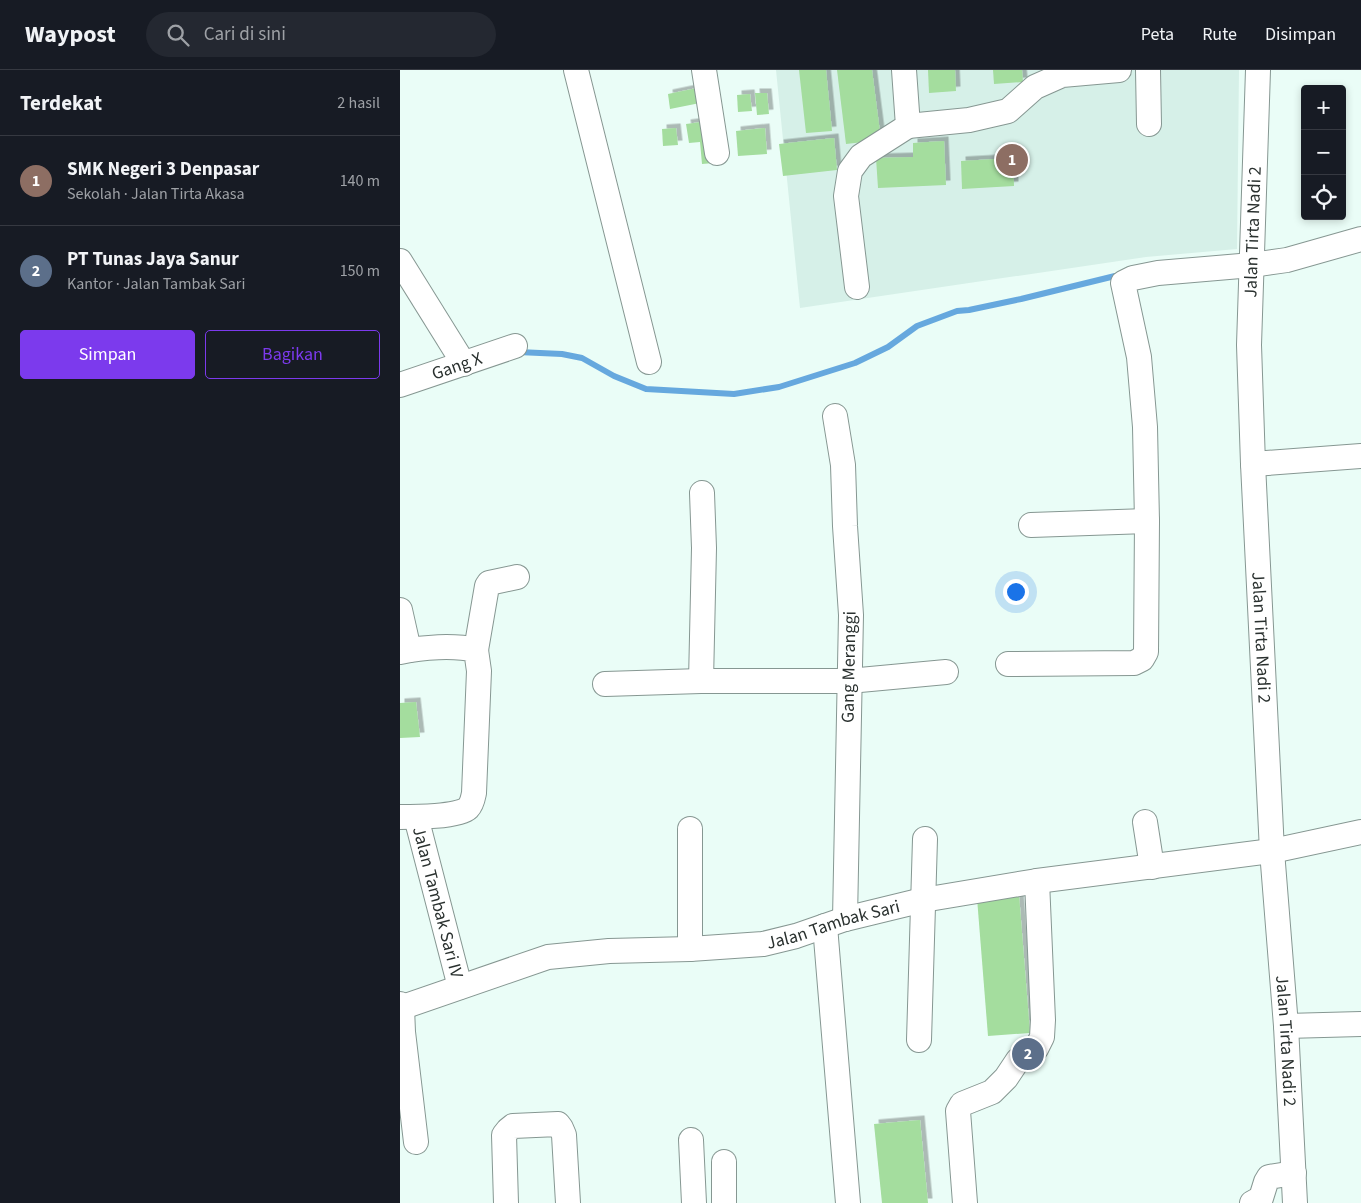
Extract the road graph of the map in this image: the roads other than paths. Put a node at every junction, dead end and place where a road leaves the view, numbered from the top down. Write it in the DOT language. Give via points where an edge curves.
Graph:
graph roads {
  1 [pos="576,70"];
  2 [pos="704,70"];
  3 [pos="904,70"];
  4 [pos="1119,70"];
  5 [pos="1148,70"];
  6 [pos="1258,70"];
  7 [pos="1149,124"];
  8 [pos="908,126"];
  9 [pos="716,153"];
  10 [pos="1361,239"];
  11 [pos="400,262"];
  12 [pos="1252,265"];
  13 [pos="857,287"];
  14 [pos="515,346"];
  15 [pos="649,362"];
  16 [pos="464,364"];
  17 [pos="400,386"];
  18 [pos="835,416"];
  19 [pos="1361,456"];
  20 [pos="1253,464"];
  21 [pos="702,494"];
  22 [pos="1147,521"];
  23 [pos="1031,525"];
  24 [pos="517,577"];
  25 [pos="400,610"];
  26 [pos="476,650"];
  27 [pos="405,651"];
  28 [pos="1008,664"];
  29 [pos="946,672"];
  30 [pos="701,681"];
  31 [pos="849,681"];
  32 [pos="605,684"];
  33 [pos="408,817"];
  34 [pos="1145,822"];
  35 [pos="690,829"];
  36 [pos="1361,832"];
  37 [pos="925,838"];
  38 [pos="1272,851"];
  39 [pos="1152,867"];
  40 [pos="1037,881"];
  41 [pos="923,900"];
  42 [pos="835,922"];
  43 [pos="690,948"];
  44 [pos="460,987"];
  45 [pos="401,1007"];
  46 [pos="1361,1024"];
  47 [pos="1286,1026"];
  48 [pos="919,1040"];
  49 [pos="691,1140"];
  50 [pos="416,1142"];
  51 [pos="724,1162"];
  52 [pos="1294,1173"];
  53 [pos="506,1203"];
  54 [pos="568,1203"];
  55 [pos="694,1203"];
  56 [pos="724,1203"];
  57 [pos="848,1203"];
  58 [pos="965,1203"];
  59 [pos="1252,1203"];
  60 [pos="1295,1203"];
  1 -- 15 [label="street"];
  2 -- 9 [label="street"];
  3 -- 8 [label="street"];
  4 -- 8 [label="street" via="1062,75 1035,87 1008,111 969,120"];
  5 -- 7 [label="street"];
  6 -- 12 [label="street, Jalan Tirta Nadi 2"];
  8 -- 13 [label="street" via="861,156 850,171 846,196"];
  10 -- 12 [label="street" via="1287,260"];
  11 -- 16 [label="street"];
  12 -- 20 [label="street, Jalan Tirta Nadi 2" via="1249,345"];
  12 -- 22 [label="street" via="1158,273 1123,283 1139,357 1145,427"];
  14 -- 16 [label="street, Gang X"];
  16 -- 17 [label="street, Gang X"];
  18 -- 31 [label="street, Gang Meranggi" via="843,465 851,615"];
  19 -- 20 [label="street"];
  20 -- 38 [label="street, Jalan Tirta Nadi 2"];
  21 -- 30 [label="street"];
  22 -- 23 [label="street"];
  22 -- 28 [label="street" via="1146,652 1142,659 1134,663"];
  24 -- 26 [label="street" via="487,586"];
  25 -- 27 [label="street"];
  26 -- 27 [label="street" via="455,647"];
  26 -- 33 [label="street" via="479,671 473,799 463,812"];
  29 -- 31 [label="street"];
  30 -- 31 [label="street"];
  30 -- 32 [label="street"];
  31 -- 42 [label="street, Gang Meranggi"];
  33 -- 44 [label="street, Jalan Tambak Sari IV"];
  34 -- 39 [label="street"];
  35 -- 43 [label="street"];
  36 -- 38 [label="street, Jalan Tambak Sari"];
  37 -- 41 [label="street"];
  38 -- 39 [label="street, Jalan Tambak Sari"];
  38 -- 47 [label="street, Jalan Tirta Nadi 2"];
  39 -- 40 [label="street, Jalan Tambak Sari"];
  40 -- 41 [label="street, Jalan Tambak Sari"];
  40 -- 58 [label="street" via="1042,1037 1036,1049 1018,1060 992,1092 962,1104 958,1111"];
  41 -- 42 [label="street, Jalan Tambak Sari"];
  41 -- 48 [label="street"];
  42 -- 43 [label="street, Jalan Tambak Sari" via="763,944"];
  42 -- 57 [label="street, Gang Meranggi"];
  43 -- 44 [label="street, Jalan Tambak Sari" via="548,957"];
  44 -- 45 [label="street, Jalan Tambak Sari"];
  45 -- 50 [label="street"];
  46 -- 47 [label="street"];
  47 -- 52 [label="street, Jalan Tirta Nadi 2"];
  49 -- 55 [label="street"];
  51 -- 56 [label="street"];
  52 -- 59 [label="street" via="1269,1177 1261,1198"];
  52 -- 60 [label="street, Jalan Tirta Nadi 2"];
  53 -- 54 [label="street" via="504,1135 513,1126 558,1124 564,1135"];
}
